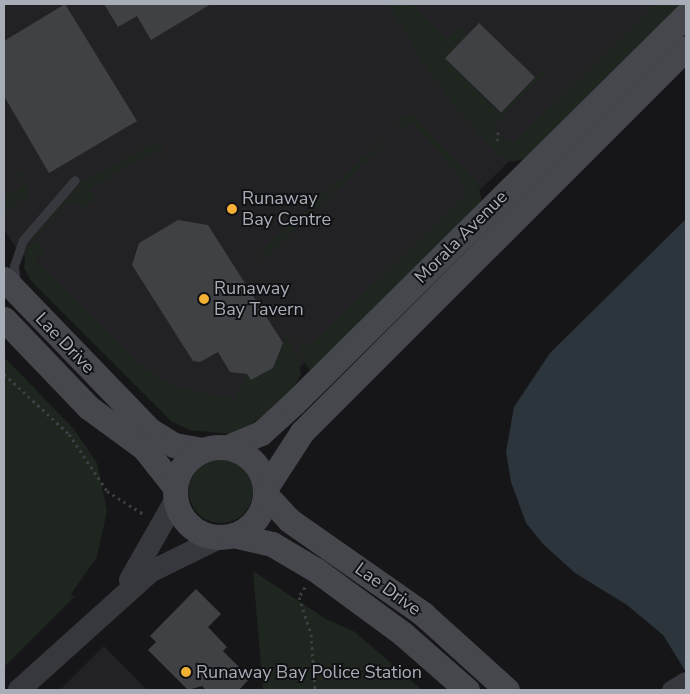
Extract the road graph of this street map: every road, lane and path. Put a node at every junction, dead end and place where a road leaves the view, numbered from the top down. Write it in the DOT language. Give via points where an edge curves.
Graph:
graph roads {
  1 [pos="686,15"];
  2 [pos="686,48"];
  3 [pos="499,128"];
  4 [pos="497,141"];
  5 [pos="75,180"];
  6 [pos="4,279"];
  7 [pos="23,299"];
  8 [pos="4,319"];
  9 [pos="4,374"];
  10 [pos="228,447"];
  11 [pos="203,450"];
  12 [pos="265,492"];
  13 [pos="175,493"];
  14 [pos="145,515"];
  15 [pos="227,536"];
  16 [pos="316,570"];
  17 [pos="116,599"];
  18 [pos="19,690"];
  19 [pos="315,690"];
  20 [pos="467,690"];
  21 [pos="507,690"];
  1 -- 10 [label="main road, Morala Avenue" via="294,403 261,433"];
  2 -- 12 [label="main road, Morala Avenue" via="302,432"];
  3 -- 4 [label="path"];
  5 -- 7 [label="lane" via="36,223 19,249 15,279"];
  6 -- 7 [label="main road, Lae Drive"];
  7 -- 11 [label="main road, Lae Drive" via="150,430 174,445"];
  8 -- 13 [label="main road, Lae Drive" via="88,407 144,448"];
  9 -- 14 [label="path" via="69,434 107,491"];
  10 -- 11 [label="main road"];
  10 -- 12 [label="main road" via="251,459"];
  11 -- 13 [label="main road" via="184,464"];
  12 -- 15 [label="main road" via="256,519"];
  12 -- 21 [label="main road, Lae Drive" via="289,520 423,614"];
  13 -- 15 [label="main road" via="180,511 196,530"];
  13 -- 17 [label="street" via="145,559"];
  15 -- 16 [label="main road, Lae Drive" via="272,544"];
  15 -- 17 [label="street" via="177,555"];
  16 -- 19 [label="path" via="299,597 311,634"];
  16 -- 20 [label="main road, Lae Drive" via="403,634"];
  17 -- 18 [label="street"];
}
